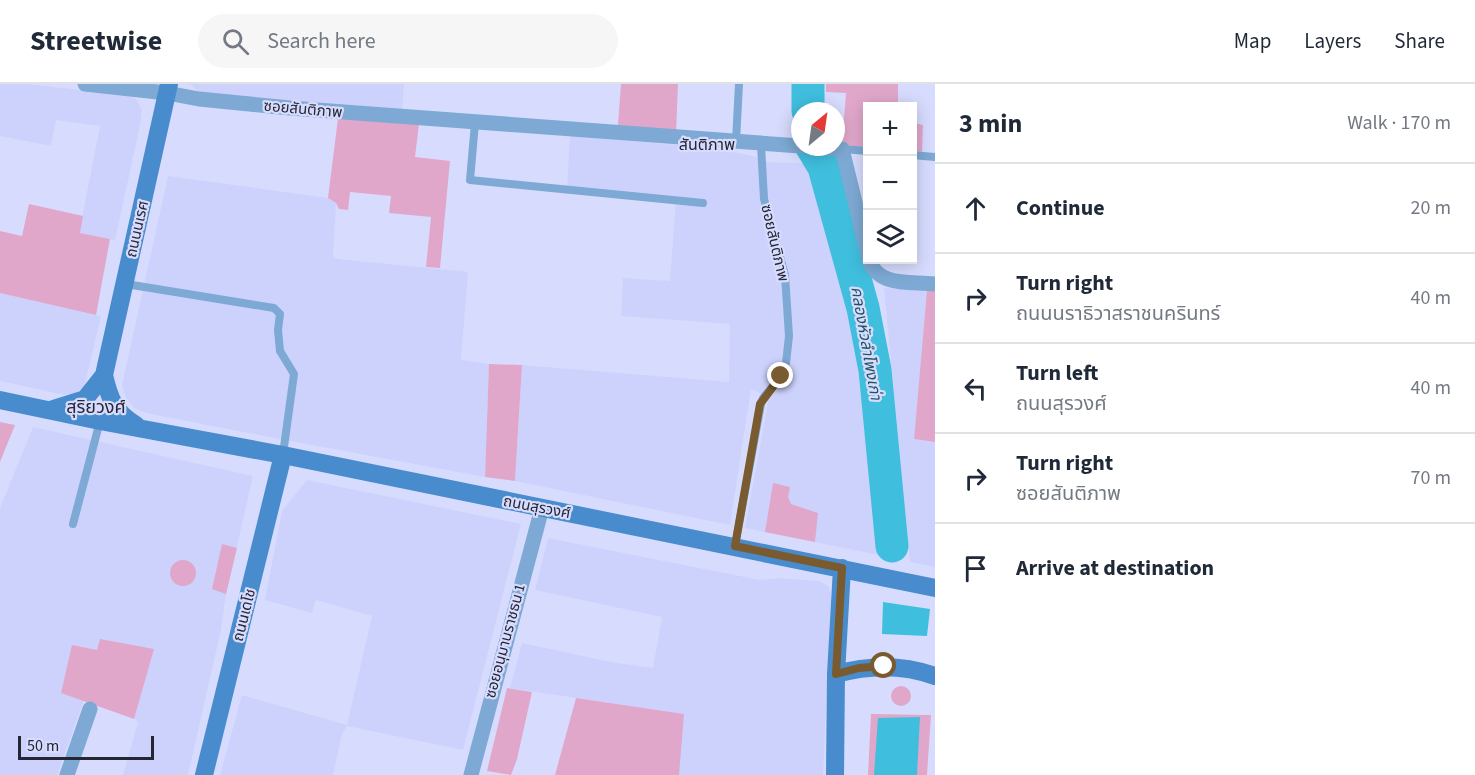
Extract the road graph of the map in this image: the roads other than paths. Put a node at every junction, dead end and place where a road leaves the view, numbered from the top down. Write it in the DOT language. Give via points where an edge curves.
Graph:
graph roads {
  1 [pos="85,84"];
  2 [pos="739,84"];
  3 [pos="168,88"];
  4 [pos="475,123"];
  5 [pos="736,143"];
  6 [pos="761,145"];
  7 [pos="791,146"];
  8 [pos="845,150"];
  9 [pos="863,151"];
  10 [pos="917,155"];
  11 [pos="838,156"];
  12 [pos="935,157"];
  13 [pos="703,203"];
  14 [pos="863,241"];
  15 [pos="871,264"];
  16 [pos="124,284"];
  17 [pos="935,284"];
  18 [pos="104,375"];
  19 [pos="0,400"];
  20 [pos="49,410"];
  21 [pos="100,421"];
  22 [pos="140,427"];
  23 [pos="283,455"];
  24 [pos="542,507"];
  25 [pos="73,524"];
  26 [pos="735,546"];
  27 [pos="842,568"];
  28 [pos="935,588"];
  29 [pos="836,674"];
  30 [pos="935,676"];
  31 [pos="90,709"];
  32 [pos="67,775"];
  33 [pos="204,775"];
  34 [pos="471,775"];
  35 [pos="835,775"];
  1 -- 3 [label="street, ซอยสันติภาพ"];
  2 -- 5 [label="lane"];
  3 -- 4 [label="street, ซอยสันติภาพ" via="199,99"];
  3 -- 16 [label="main road, ถนนนเรศ"];
  4 -- 5 [label="street, ซอยสันติภาพ"];
  4 -- 13 [label="lane" via="470,180"];
  5 -- 6 [label="street, ซอยสันติภาพ"];
  6 -- 7 [label="street, ซอยสันติภาพ"];
  6 -- 26 [label="lane, ซอยสันติภาพ" via="764,199 785,275 789,336 781,376 760,404"];
  8 -- 9 [label="lane"];
  10 -- 12 [label="lane"];
  11 -- 14 [label="street"];
  15 -- 17 [label="street" via="880,276 893,282"];
  16 -- 18 [label="main road, ถนนนเรศ"];
  16 -- 23 [label="lane" via="274,308 280,314 280,351 294,374"];
  18 -- 20 [label="main road, ถนนสุรวงศ์" via="85,399"];
  18 -- 22 [label="main road, ถนนสุรวงศ์" via="113,406"];
  19 -- 20 [label="main road, ถนนสุรวงศ์"];
  20 -- 21 [label="main road, ถนนสุรวงศ์"];
  21 -- 22 [label="main road, ถนนสุรวงศ์"];
  21 -- 25 [label="lane"];
  22 -- 23 [label="main road, ถนนสุรวงศ์"];
  23 -- 24 [label="main road, ถนนสุรวงศ์"];
  23 -- 33 [label="main road, ถนนเดโช"];
  24 -- 26 [label="main road, ถนนสุรวงศ์"];
  24 -- 34 [label="street, ซอยอนุมานราชธน 1"];
  26 -- 27 [label="main road, ถนนสุรวงศ์"];
  27 -- 28 [label="main road, ถนนสุรวงศ์"];
  27 -- 29 [label="main road"];
  29 -- 30 [label="main road" via="884,666"];
  29 -- 35 [label="main road"];
  31 -- 32 [label="street"];
}
